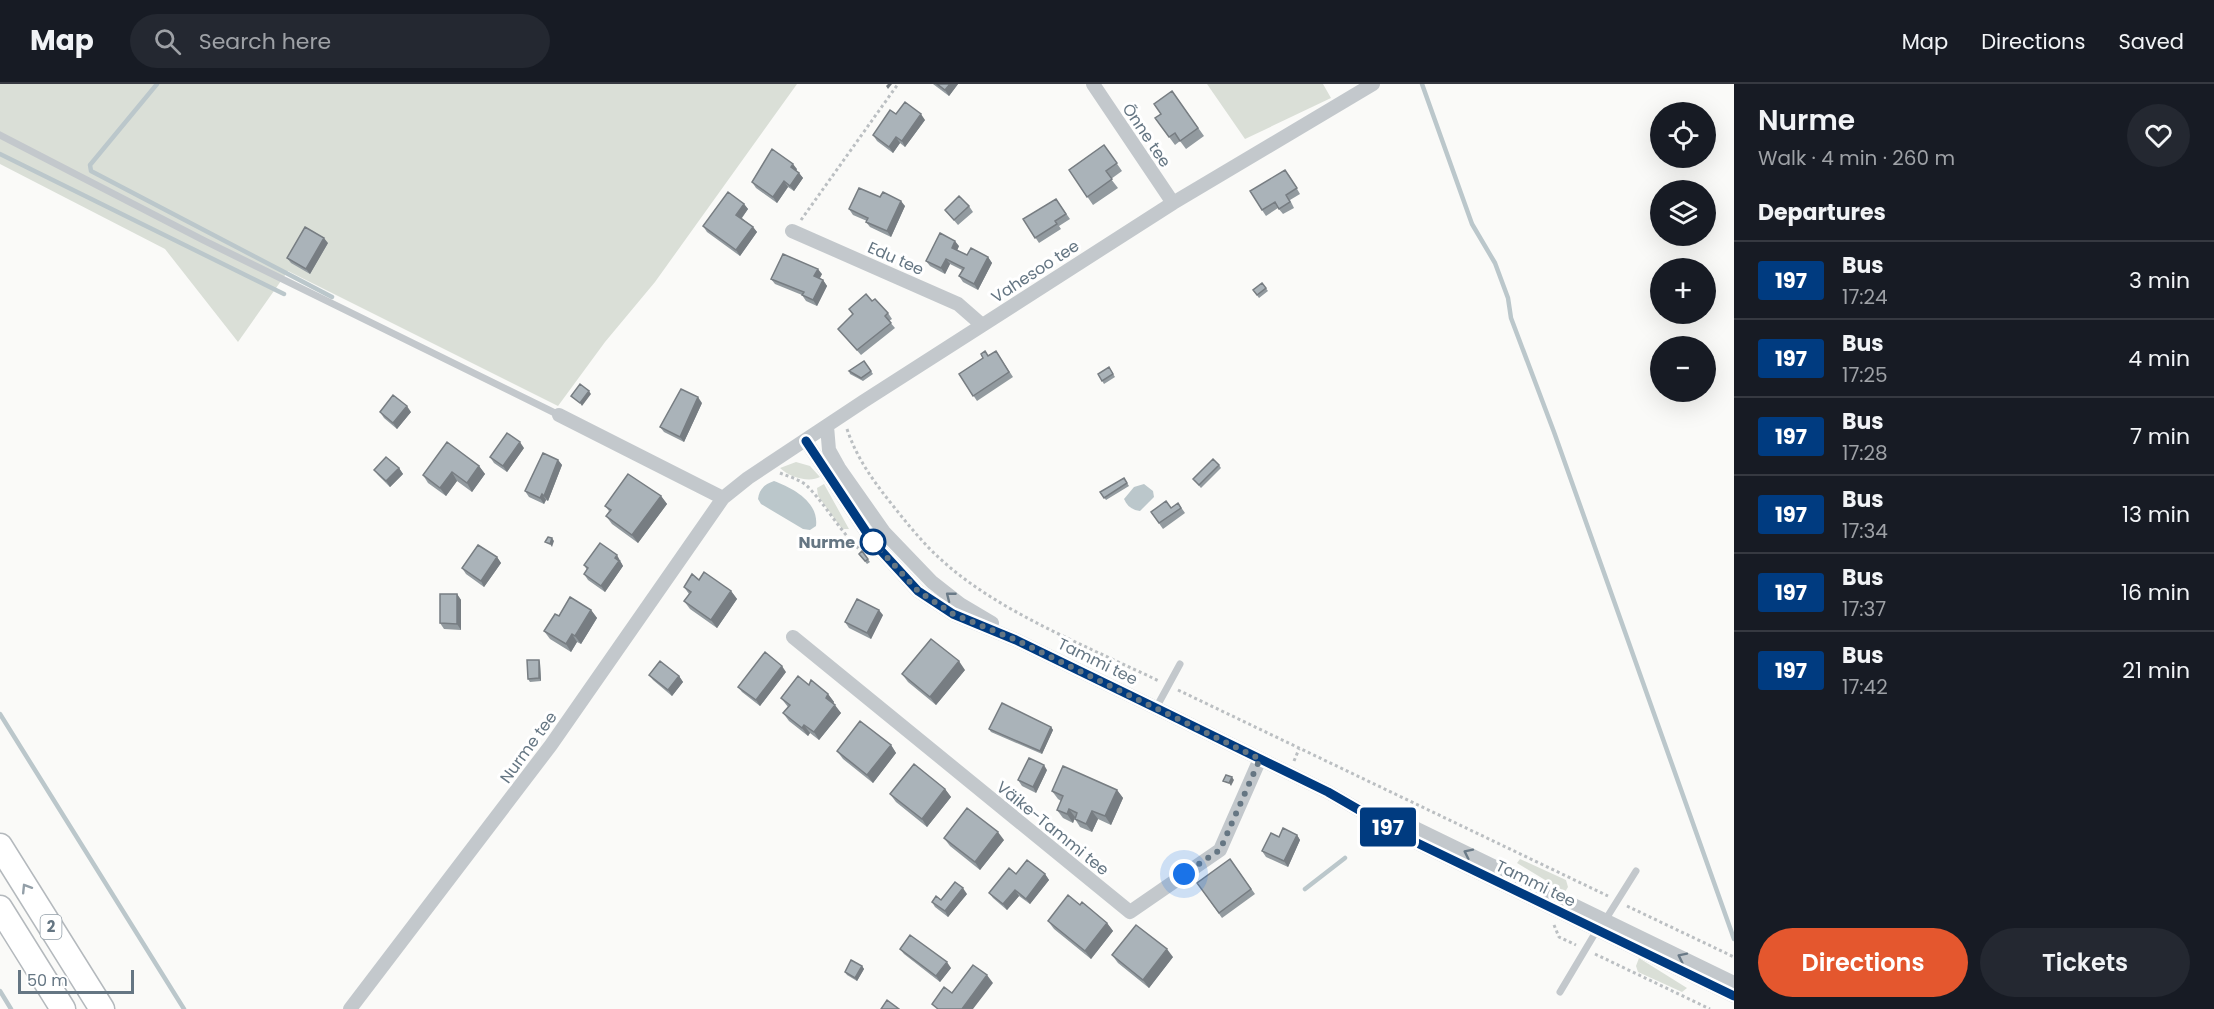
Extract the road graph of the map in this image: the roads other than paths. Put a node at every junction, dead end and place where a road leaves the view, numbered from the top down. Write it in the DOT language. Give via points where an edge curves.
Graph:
graph roads {
  1 [pos="1093,84"];
  2 [pos="1372,84"];
  3 [pos="1351,89"];
  4 [pos="0,135"];
  5 [pos="1173,203"];
  6 [pos="795,232"];
  7 [pos="982,325"];
  8 [pos="559,415"];
  9 [pos="826,426"];
  10 [pos="806,441"];
  11 [pos="723,498"];
  12 [pos="793,637"];
  13 [pos="1016,640"];
  14 [pos="1180,664"];
  15 [pos="1156,708"];
  16 [pos="1260,759"];
  17 [pos="1328,792"];
  18 [pos="0,846"];
  19 [pos="1636,871"];
  20 [pos="0,908"];
  21 [pos="1607,920"];
  22 [pos="1596,930"];
  23 [pos="1734,983"];
  24 [pos="1560,992"];
  25 [pos="1734,996"];
  26 [pos="53,999"];
  27 [pos="63,1009"];
  28 [pos="102,1009"];
  29 [pos="351,1009"];
  1 -- 5 [label="street, Õnne tee"];
  2 -- 3 [label="street, Vahesoo tee"];
  3 -- 5 [label="street, Vahesoo tee"];
  4 -- 8 [label="lane"];
  5 -- 7 [label="street, Vahesoo tee"];
  6 -- 7 [label="street, Edu tee" via="958,304"];
  7 -- 9 [label="street, Vahesoo tee"];
  8 -- 11 [label="street"];
  9 -- 10 [label="street, Vahesoo tee"];
  13 -- 9 [label="street, Tammi tee, one-way" via="960,604 908,559 884,532 839,468 830,450"];
  10 -- 11 [label="street, Vahesoo tee"];
  10 -- 13 [label="street, Tammi tee" via="873,542 918,591 953,614"];
  11 -- 29 [label="street, Nurme tee" via="551,745"];
  12 -- 16 [label="street, Väike-Tammi tee" via="1130,912 1220,850"];
  13 -- 15 [label="street, Tammi tee"];
  14 -- 15 [label="lane"];
  15 -- 16 [label="street, Tammi tee"];
  16 -- 17 [label="street, Tammi tee"];
  21 -- 17 [label="street, Tammi tee, one-way" via="1417,829"];
  17 -- 22 [label="street, Tammi tee" via="1411,840"];
  28 -- 18 [label="highway, 2, one-way"];
  19 -- 21 [label="lane"];
  20 -- 26 [label="highway, 2"];
  21 -- 22 [label="lane"];
  23 -- 21 [label="street, Tammi tee, one-way"];
  22 -- 24 [label="lane"];
  22 -- 25 [label="street, Tammi tee"];
  26 -- 27 [label="highway, 2"];
}
